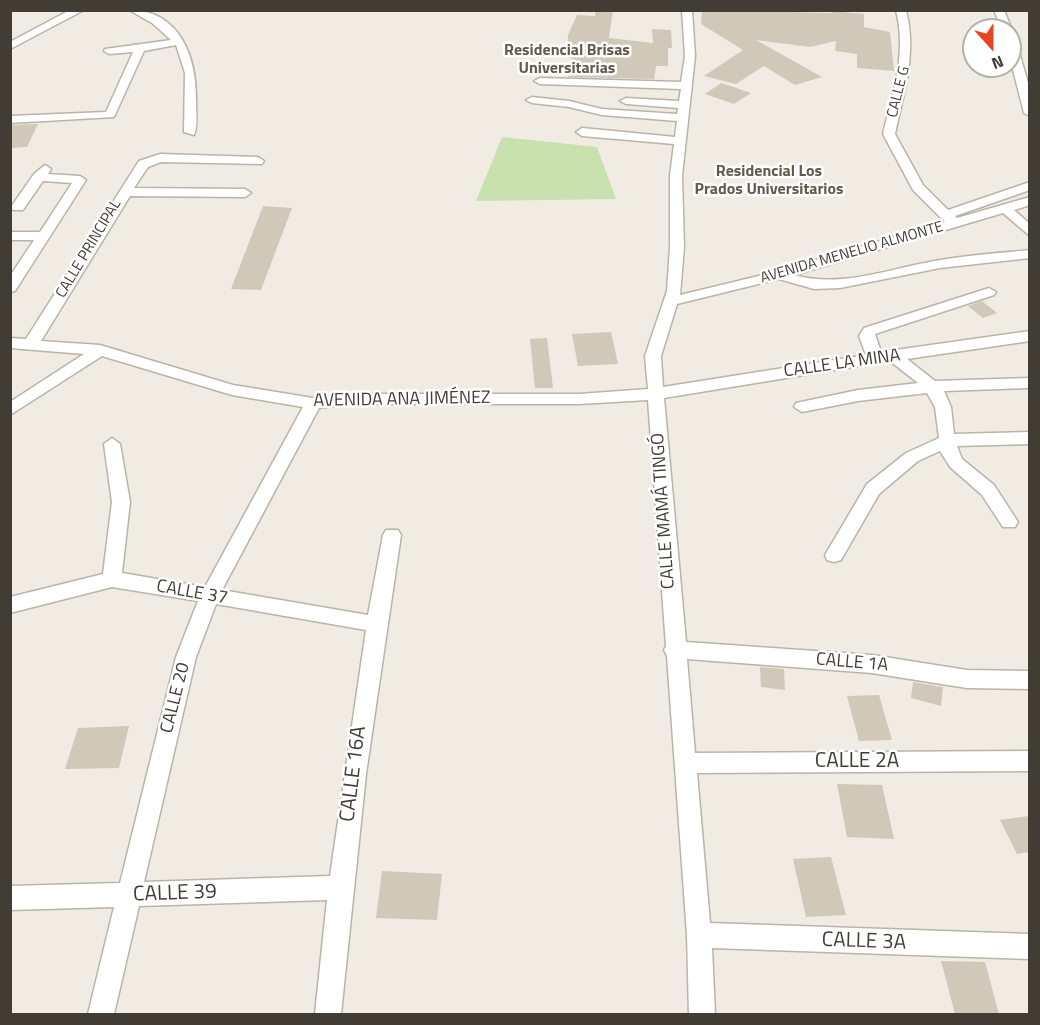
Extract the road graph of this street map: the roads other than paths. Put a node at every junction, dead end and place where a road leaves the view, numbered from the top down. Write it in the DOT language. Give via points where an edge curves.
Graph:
graph roads {
  1 [pos="79,10"];
  2 [pos="134,10"];
  3 [pos="167,10"];
  4 [pos="687,10"];
  5 [pos="900,10"];
  6 [pos="147,16"];
  7 [pos="180,41"];
  8 [pos="10,46"];
  9 [pos="141,48"];
  10 [pos="109,51"];
  11 [pos="1020,78"];
  12 [pos="540,81"];
  13 [pos="688,86"];
  14 [pos="532,100"];
  15 [pos="626,101"];
  16 [pos="686,105"];
  17 [pos="1029,113"];
  18 [pos="684,118"];
  19 [pos="10,120"];
  20 [pos="190,132"];
  21 [pos="582,132"];
  22 [pos="679,141"];
  23 [pos="258,161"];
  24 [pos="1029,186"];
  25 [pos="124,192"];
  26 [pos="245,193"];
  27 [pos="1029,201"];
  28 [pos="18,207"];
  29 [pos="1006,208"];
  30 [pos="951,219"];
  31 [pos="1029,232"];
  32 [pos="10,236"];
  33 [pos="46,236"];
  34 [pos="1029,254"];
  35 [pos="779,275"];
  36 [pos="10,288"];
  37 [pos="989,292"];
  38 [pos="673,296"];
  39 [pos="1029,336"];
  40 [pos="10,343"];
  41 [pos="31,344"];
  42 [pos="100,350"];
  43 [pos="892,356"];
  44 [pos="875,358"];
  45 [pos="1028,383"];
  46 [pos="930,386"];
  47 [pos="656,394"];
  48 [pos="313,403"];
  49 [pos="802,406"];
  50 [pos="10,410"];
  51 [pos="1029,438"];
  52 [pos="949,440"];
  53 [pos="112,444"];
  54 [pos="1009,522"];
  55 [pos="392,535"];
  56 [pos="834,555"];
  57 [pos="112,579"];
  58 [pos="210,596"];
  59 [pos="10,605"];
  60 [pos="376,624"];
  61 [pos="675,650"];
  62 [pos="1029,680"];
  63 [pos="1029,761"];
  64 [pos="685,763"];
  65 [pos="340,888"];
  66 [pos="129,896"];
  67 [pos="10,898"];
  68 [pos="699,935"];
  69 [pos="1029,947"];
  70 [pos="101,1014"];
  71 [pos="328,1014"];
  72 [pos="702,1014"];
  1 -- 8 [label="street" via="57,17"];
  2 -- 6 [label="street"];
  3 -- 6 [label="street"];
  4 -- 13 [label="street, CALLE MAMÁ TINGÓ"];
  5 -- 30 [label="street, CALLE G" via="908,42 889,134 918,187"];
  6 -- 7 [label="street"];
  7 -- 9 [label="street"];
  7 -- 20 [label="street" via="191,67"];
  9 -- 10 [label="street"];
  9 -- 19 [label="street" via="110,115"];
  11 -- 17 [label="street"];
  12 -- 13 [label="street"];
  13 -- 16 [label="street, CALLE MAMÁ TINGÓ"];
  14 -- 18 [label="street" via="602,112"];
  15 -- 16 [label="street"];
  16 -- 18 [label="street, CALLE MAMÁ TINGÓ"];
  18 -- 22 [label="street, CALLE MAMÁ TINGÓ"];
  21 -- 22 [label="street"];
  22 -- 38 [label="street, CALLE MAMÁ TINGÓ"];
  23 -- 25 [label="street, CALLE PRINCIPAL" via="151,159 142,164"];
  24 -- 30 [label="street, AVENIDA MENELIO ALMONTE"];
  25 -- 26 [label="street"];
  25 -- 41 [label="street, CALLE PRINCIPAL"];
  27 -- 29 [label="street, AVENIDA MENELIO ALMONTE"];
  28 -- 33 [label="street" via="42,173 80,180"];
  29 -- 30 [label="street, AVENIDA MENELIO ALMONTE"];
  29 -- 31 [label="street"];
  30 -- 35 [label="street, AVENIDA MENELIO ALMONTE"];
  30 -- 38 [label="street, AVENIDA MENELIO ALMONTE"];
  32 -- 33 [label="street"];
  33 -- 36 [label="street"];
  34 -- 35 [label="street" via="940,264 840,284 814,285"];
  35 -- 38 [label="street, AVENIDA MENELIO ALMONTE"];
  37 -- 44 [label="street" via="869,331 867,336"];
  38 -- 47 [label="street, CALLE MAMÁ TINGÓ" via="653,356"];
  39 -- 43 [label="street, CALLE LA MINA"];
  40 -- 41 [label="street, AVENIDA ANA JIMÉNEZ"];
  41 -- 42 [label="street, AVENIDA ANA JIMÉNEZ"];
  42 -- 48 [label="street, AVENIDA ANA JIMÉNEZ" via="232,390"];
  42 -- 50 [label="street"];
  43 -- 44 [label="street, CALLE LA MINA"];
  43 -- 46 [label="street"];
  44 -- 47 [label="street, CALLE LA MINA"];
  45 -- 46 [label="street"];
  46 -- 49 [label="street"];
  46 -- 52 [label="street" via="943,407"];
  47 -- 48 [label="street, AVENIDA ANA JIMÉNEZ" via="579,399 351,399"];
  47 -- 61 [label="street, CALLE MAMÁ TINGÓ"];
  48 -- 58 [label="street, CALLE 20"];
  51 -- 52 [label="street"];
  52 -- 54 [label="street" via="949,451 956,463 988,490"];
  52 -- 56 [label="street" via="912,457 873,489"];
  53 -- 57 [label="street" via="121,502"];
  55 -- 60 [label="street, CALLE 16A"];
  57 -- 58 [label="street, CALLE 37"];
  57 -- 59 [label="street, CALLE 37"];
  58 -- 60 [label="street, CALLE 37"];
  58 -- 66 [label="street, CALLE 20" via="186,657"];
  60 -- 65 [label="street, CALLE 16A"];
  61 -- 62 [label="street, CALLE 1A" via="872,664 967,679"];
  61 -- 64 [label="street, CALLE MAMÁ TINGÓ"];
  63 -- 64 [label="street, CALLE 2A"];
  64 -- 68 [label="street, CALLE MAMÁ TINGÓ"];
  65 -- 66 [label="street, CALLE 39"];
  65 -- 71 [label="street, CALLE 16A"];
  66 -- 67 [label="street, CALLE 39"];
  66 -- 70 [label="street, CALLE 20"];
  68 -- 69 [label="street, CALLE 3A"];
  68 -- 72 [label="street, CALLE MAMÁ TINGÓ"];
}
